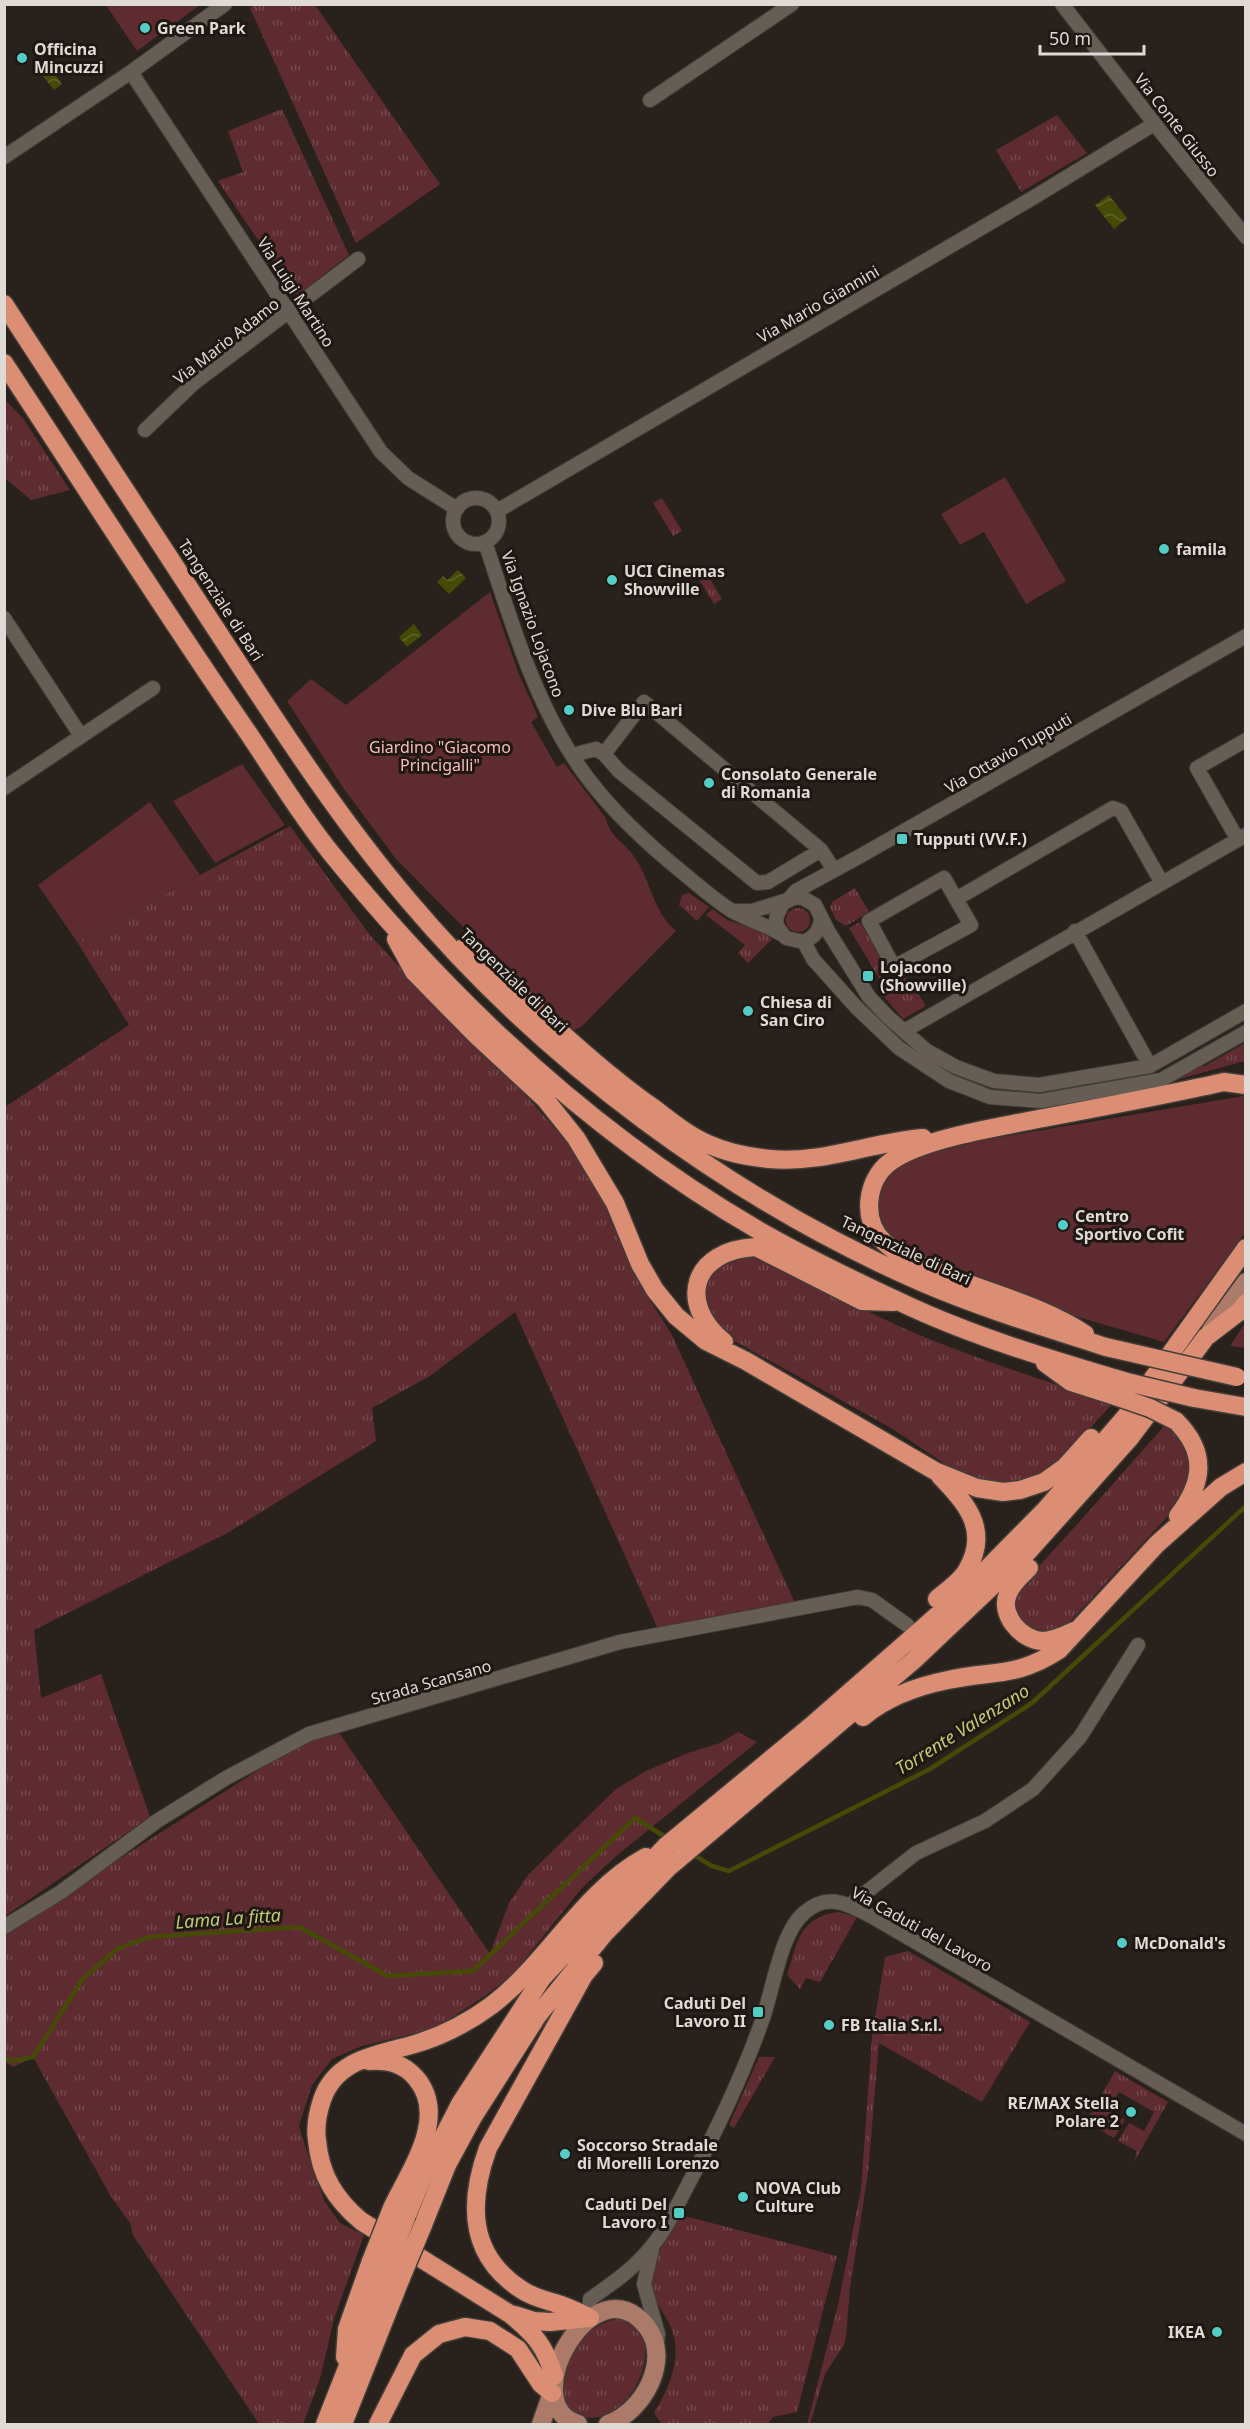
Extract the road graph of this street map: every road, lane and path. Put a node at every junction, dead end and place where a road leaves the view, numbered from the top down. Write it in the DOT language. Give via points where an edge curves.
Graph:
graph roads {
  1 [pos="225,4"];
  2 [pos="792,4"];
  3 [pos="1062,4"];
  4 [pos="131,72"];
  5 [pos="650,100"];
  6 [pos="1154,124"];
  7 [pos="4,157"];
  8 [pos="1245,237"];
  9 [pos="358,259"];
  10 [pos="4,304"];
  11 [pos="290,312"];
  12 [pos="4,363"];
  13 [pos="145,430"];
  14 [pos="457,508"];
  15 [pos="497,511"];
  16 [pos="486,542"];
  17 [pos="4,618"];
  18 [pos="1245,636"];
  19 [pos="153,688"];
  20 [pos="81,736"];
  21 [pos="1245,740"];
  22 [pos="604,754"];
  23 [pos="573,757"];
  24 [pos="4,788"];
  25 [pos="1241,838"];
  26 [pos="821,850"];
  27 [pos="834,870"];
  28 [pos="1162,883"];
  29 [pos="956,899"];
  30 [pos="789,900"];
  31 [pos="411,903"];
  32 [pos="733,911"];
  33 [pos="818,911"];
  34 [pos="382,914"];
  35 [pos="1075,931"];
  36 [pos="781,934"];
  37 [pos="804,942"];
  38 [pos="1245,1011"];
  39 [pos="904,1031"];
  40 [pos="1245,1032"];
  41 [pos="1150,1065"];
  42 [pos="1245,1075"];
  43 [pos="1224,1082"];
  44 [pos="1245,1085"];
  45 [pos="961,1135"];
  46 [pos="1245,1248"];
  47 [pos="1245,1282"];
  48 [pos="899,1302"];
  49 [pos="1245,1303"];
  50 [pos="1206,1337"];
  51 [pos="1106,1347"];
  52 [pos="746,1361"];
  53 [pos="1241,1378"];
  54 [pos="1123,1389"];
  55 [pos="1245,1407"];
  56 [pos="1126,1416"];
  57 [pos="1129,1439"];
  58 [pos="935,1471"];
  59 [pos="1245,1472"];
  60 [pos="1157,1544"];
  61 [pos="907,1625"];
  62 [pos="1075,1630"];
  63 [pos="1138,1645"];
  64 [pos="852,1689"];
  65 [pos="777,1775"];
  66 [pos="666,1846"];
  67 [pos="663,1872"];
  68 [pos="850,1905"];
  69 [pos="4,1927"];
  70 [pos="356,2061"];
  71 [pos="1245,2134"];
  72 [pos="399,2211"];
  73 [pos="653,2245"];
  74 [pos="386,2269"];
  75 [pos="590,2299"];
  76 [pos="568,2307"];
  77 [pos="510,2313"];
  78 [pos="590,2318"];
  79 [pos="657,2349"];
  80 [pos="553,2384"];
  81 [pos="325,2424"];
  82 [pos="343,2424"];
  83 [pos="378,2424"];
  84 [pos="541,2424"];
  85 [pos="578,2424"];
  86 [pos="609,2424"];
  87 [pos="618,2424"];
  1 -- 4 [label="street"];
  2 -- 5 [label="street"];
  3 -- 6 [label="street, Via Conte Giusso"];
  4 -- 7 [label="street"];
  4 -- 11 [label="street, Via Luigi Martino"];
  6 -- 8 [label="street, Via Conte Giusso"];
  6 -- 15 [label="street, Via Mario Giannini"];
  9 -- 11 [label="street, Via Mario Adamo"];
  10 -- 31 [label="highway, Tangenziale di Bari" via="350,829"];
  11 -- 13 [label="street, Via Mario Adamo" via="194,383"];
  11 -- 14 [label="street, Via Luigi Martino" via="381,452 408,478"];
  12 -- 34 [label="highway" via="228,704 328,849"];
  14 -- 15 [label="street" via="476,498 491,503"];
  14 -- 16 [label="street" via="454,525 462,538 472,543"];
  15 -- 16 [label="street" via="497,530"];
  16 -- 23 [label="street, Via Ignazio Lojacono" via="538,691"];
  17 -- 20 [label="street"];
  18 -- 27 [label="street, Via Ottavio Tupputi"];
  19 -- 20 [label="street"];
  20 -- 24 [label="street"];
  21 -- 25 [label="street" via="1197,768"];
  22 -- 23 [label="street" via="596,749"];
  22 -- 26 [label="street" via="619,771 757,883 768,882"];
  22 -- 26 [label="street" via="644,702"];
  23 -- 32 [label="street, Via Ignazio Lojacono" via="613,809 645,841"];
  25 -- 28 [label="street"];
  26 -- 27 [label="street"];
  27 -- 30 [label="street, Via Ottavio Tupputi" via="796,891"];
  27 -- 33 [label="street" via="820,888"];
  28 -- 29 [label="street" via="1121,811 1113,808"];
  28 -- 35 [label="street"];
  29 -- 29 [label="street" via="970,925 894,967 869,921 944,878"];
  30 -- 32 [label="street" via="752,911"];
  30 -- 33 [label="street" via="803,898"];
  30 -- 36 [label="street" via="777,915"];
  31 -- 45 [label="highway" via="594,1062 709,1145 771,1159 806,1159 919,1138"];
  31 -- 51 [label="highway, Tangenziale di Bari" via="484,982 548,1042 608,1093 704,1162 817,1229 921,1281"];
  32 -- 36 [label="street, Via Ignazio Lojacono"];
  33 -- 37 [label="street" via="818,930"];
  33 -- 39 [label="street" via="868,997"];
  34 -- 48 [label="highway" via="488,1026 606,1126 672,1175 759,1230"];
  34 -- 52 [label="highway" via="414,972 545,1099 576,1138 615,1203 640,1264 676,1316 706,1341"];
  35 -- 39 [label="street"];
  35 -- 41 [label="street"];
  36 -- 37 [label="street"];
  37 -- 40 [label="street" via="813,959 899,1048 941,1077 990,1097 1041,1101 1161,1080"];
  38 -- 41 [label="street"];
  39 -- 41 [label="street" via="927,1051 994,1082 1039,1085"];
  42 -- 43 [label="main road"];
  43 -- 44 [label="highway"];
  43 -- 45 [label="highway"];
  45 -- 51 [label="highway" via="909,1152 890,1162 875,1179 869,1211 881,1240 896,1253 938,1272 1062,1319"];
  46 -- 56 [label="highway"];
  47 -- 50 [label="main road"];
  48 -- 52 [label="highway" via="862,1301 756,1247 721,1254 698,1280 696,1298 700,1315 712,1332"];
  48 -- 54 [label="highway"];
  49 -- 50 [label="highway"];
  50 -- 57 [label="highway"];
  51 -- 53 [label="highway, Tangenziale di Bari, bridge"];
  52 -- 58 [label="highway"];
  54 -- 55 [label="highway, bridge"];
  54 -- 60 [label="highway, bridge" via="1176,1421 1189,1434 1196,1450 1199,1467 1189,1502"];
  56 -- 58 [label="highway" via="1100,1428 1065,1467 1044,1482 1020,1490 977,1488"];
  56 -- 64 [label="highway" via="1008,1548"];
  57 -- 62 [label="highway" via="1109,1481 1007,1595 1006,1608 1012,1623 1023,1635 1039,1641 1053,1640"];
  57 -- 65 [label="highway" via="1025,1555 954,1624"];
  58 -- 61 [label="highway" via="972,1514 977,1534 974,1552 966,1571"];
  59 -- 60 [label="highway" via="1221,1487"];
  60 -- 62 [label="highway"];
  61 -- 64 [label="highway"];
  61 -- 69 [label="street, Strada Scansano" via="872,1600 858,1597 620,1642 309,1734 226,1778 158,1821 61,1892"];
  62 -- 65 [label="highway" via="1059,1650 1025,1669 950,1679 882,1703 826,1748"];
  63 -- 68 [label="street" via="1080,1737 1033,1789 985,1821 916,1852"];
  64 -- 66 [label="highway"];
  65 -- 67 [label="highway"];
  66 -- 70 [label="highway" via="603,1887 523,1977 492,2005 464,2024 438,2035"];
  66 -- 72 [label="highway" via="542,1978 460,2104 424,2174"];
  67 -- 74 [label="highway, bridge" via="604,1934 538,2015 473,2117 447,2166 423,2225"];
  67 -- 76 [label="highway" via="584,1975 488,2148 478,2176 476,2223 493,2263 522,2291"];
  68 -- 71 [label="street, Via Caduti del Lavoro"];
  68 -- 73 [label="street, Via Caduti del Lavoro" via="833,1900 817,1904 803,1913 794,1926 732,2096"];
  70 -- 72 [label="highway" via="387,2060 408,2069 422,2085 429,2104 425,2138"];
  70 -- 77 [label="highway" via="339,2071 325,2090 319,2111 318,2154 334,2195 361,2221"];
  72 -- 74 [label="highway, bridge"];
  73 -- 75 [label="street" via="626,2274"];
  73 -- 79 [label="street" via="644,2284 658,2334"];
  74 -- 81 [label="highway" via="347,2329 343,2378"];
  74 -- 82 [label="highway"];
  75 -- 76 [label="highway"];
  75 -- 78 [label="street"];
  76 -- 78 [label="highway"];
  77 -- 78 [label="highway" via="550,2322"];
  77 -- 80 [label="highway" via="543,2345"];
  78 -- 79 [label="main road" via="601,2311 618,2309 634,2314 652,2334"];
  78 -- 80 [label="main road" via="562,2355"];
  79 -- 86 [label="main road" via="649,2385 630,2410"];
  80 -- 83 [label="highway" via="541,2384 518,2349 490,2331 465,2327 439,2334 413,2355"];
  80 -- 84 [label="main road"];
  80 -- 85 [label="main road" via="560,2411"];
  86 -- 87 [label="street"];
}
